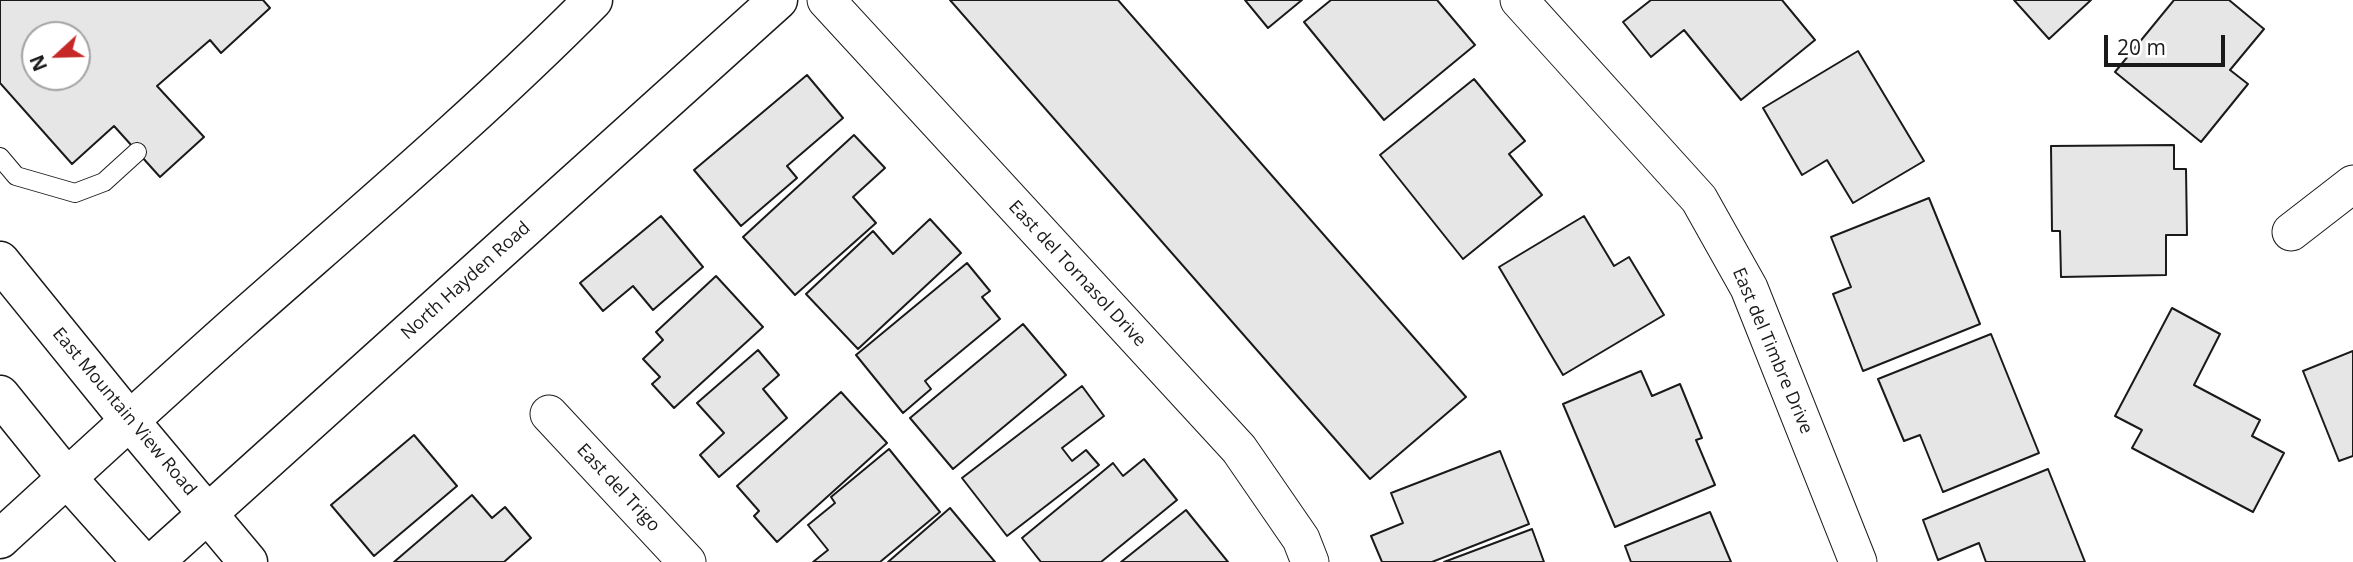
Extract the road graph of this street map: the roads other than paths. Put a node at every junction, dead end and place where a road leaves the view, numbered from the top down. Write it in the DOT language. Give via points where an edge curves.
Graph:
graph roads {
  1 [pos="593,0"];
  2 [pos="778,0"];
  3 [pos="825,0"];
  4 [pos="1519,0"];
  5 [pos="136,152"];
  6 [pos="0,157"];
  7 [pos="2353,184"];
  8 [pos="2291,232"];
  9 [pos="0,261"];
  10 [pos="0,395"];
  11 [pos="549,414"];
  12 [pos="129,420"];
  13 [pos="67,478"];
  14 [pos="209,513"];
  15 [pos="0,539"];
  16 [pos="142,562"];
  17 [pos="154,562"];
  18 [pos="248,562"];
  19 [pos="687,562"];
  20 [pos="1310,562"];
  21 [pos="1858,562"];
  1 -- 12 [label="main road" via="414,168"];
  2 -- 14 [label="main road, North Hayden Road"];
  3 -- 20 [label="street, East del Tornasol Drive" via="1239,449 1301,539"];
  4 -- 21 [label="street, East del Timbre Drive" via="1699,199 1749,288"];
  5 -- 6 [label="lane" via="104,182 75,193 16,176"];
  7 -- 8 [label="street"];
  9 -- 12 [label="main road, East Mountain View Road"];
  10 -- 13 [label="main road"];
  11 -- 19 [label="street, East del Trigo"];
  12 -- 13 [label="main road"];
  12 -- 14 [label="main road, East Mountain View Road"];
  13 -- 15 [label="main road"];
  13 -- 16 [label="main road"];
  14 -- 17 [label="main road, North Hayden Road"];
  14 -- 18 [label="main road, East Mountain View Road"];
}
